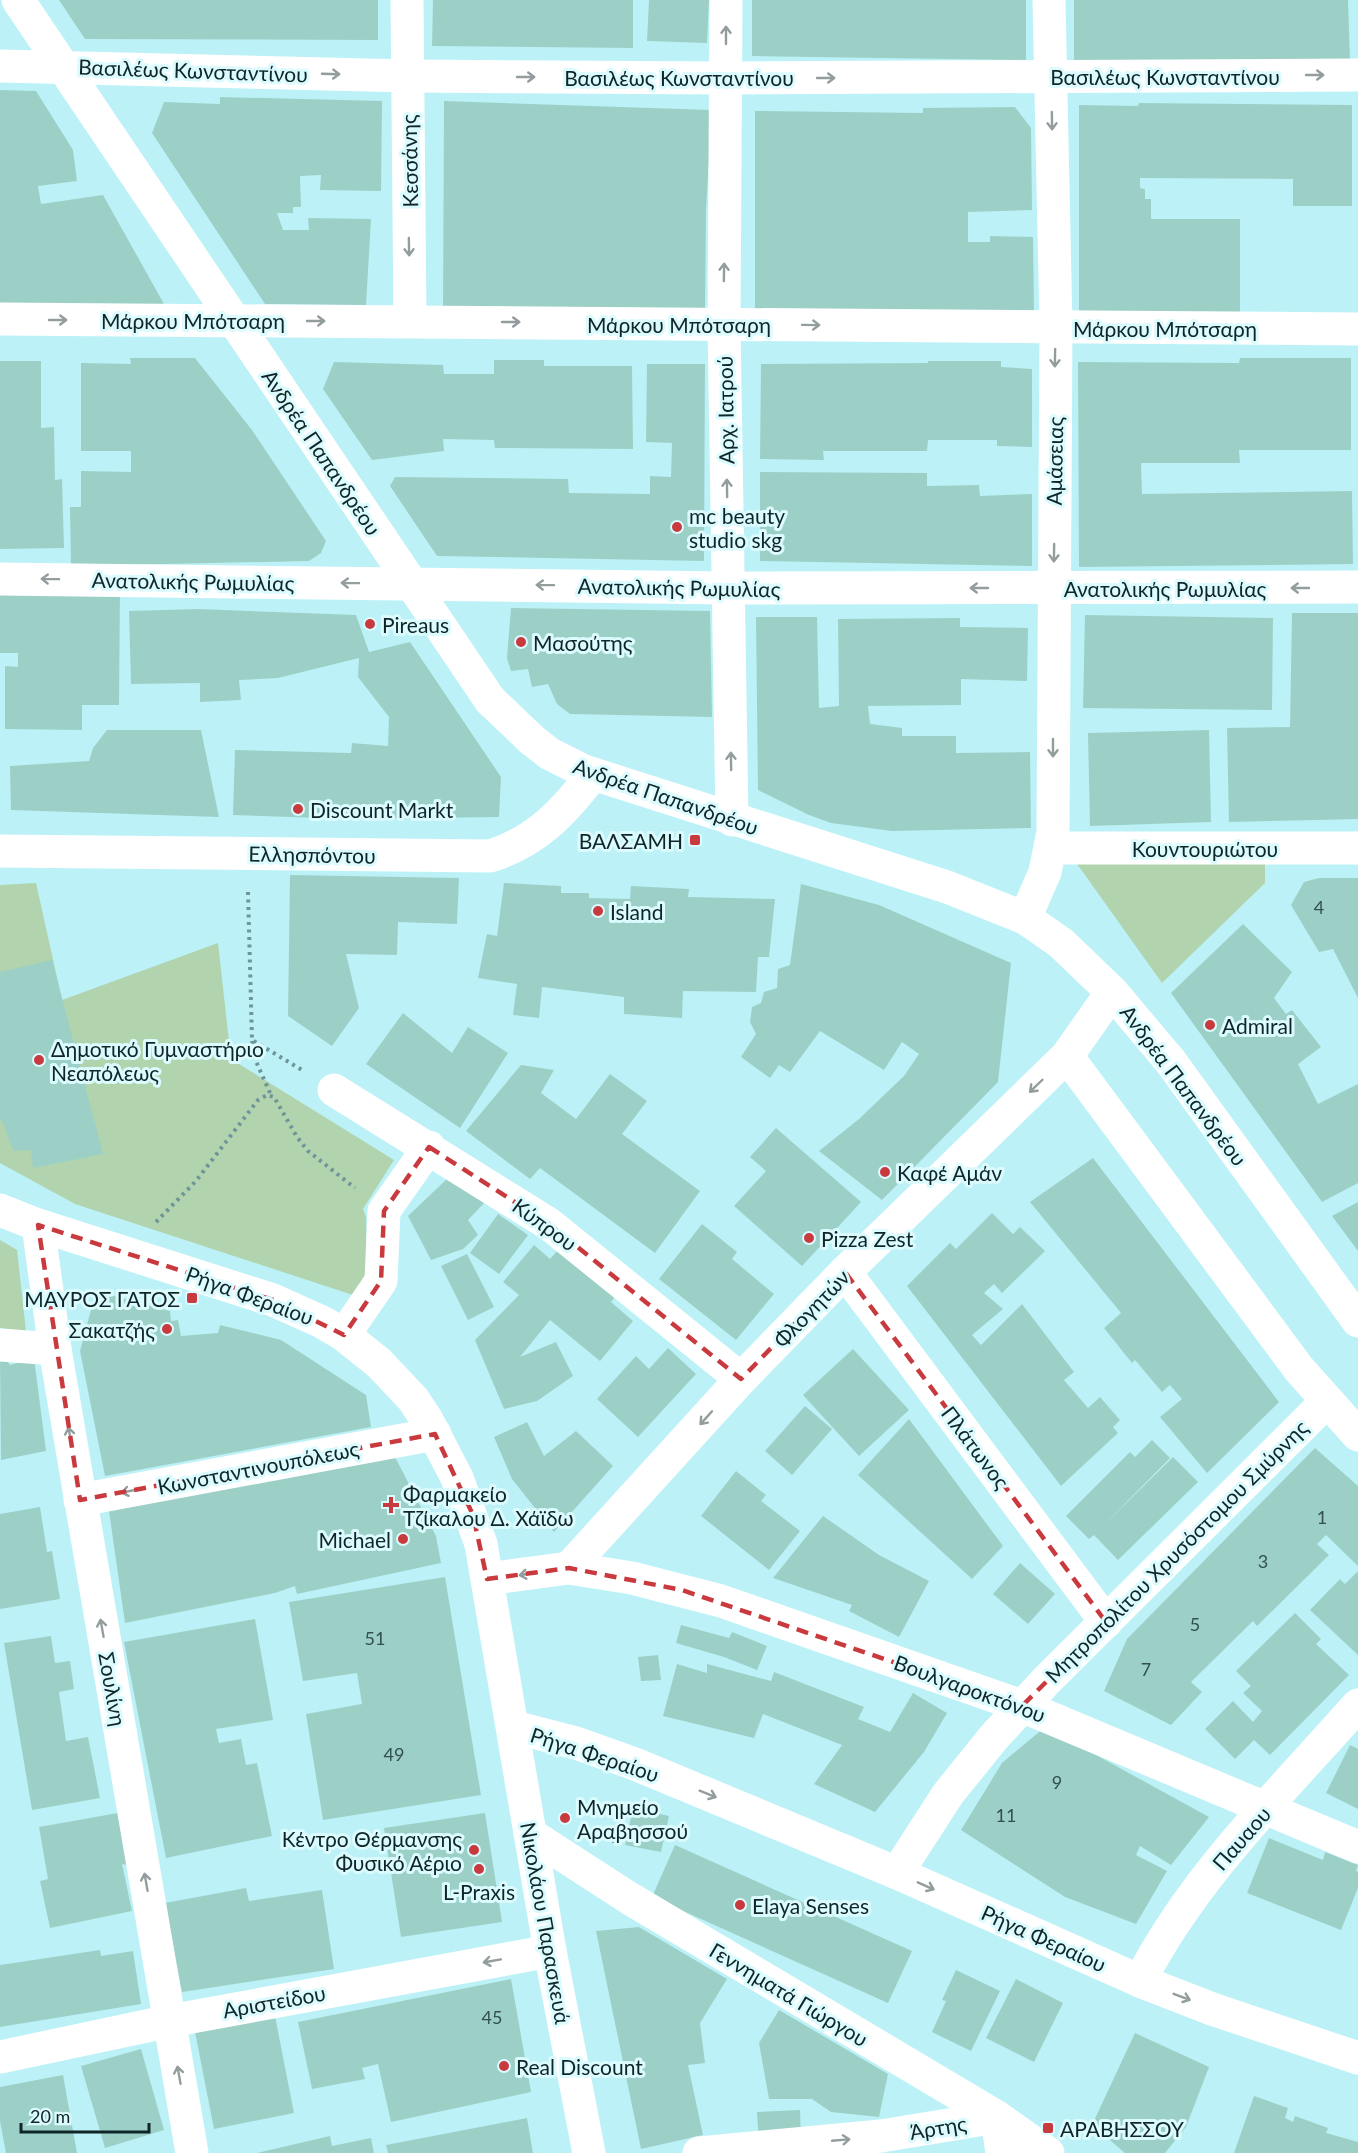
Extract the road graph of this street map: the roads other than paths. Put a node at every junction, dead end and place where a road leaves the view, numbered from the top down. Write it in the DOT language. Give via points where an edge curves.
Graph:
graph roads {
  1 [pos="18,0"];
  2 [pos="407,0"];
  3 [pos="726,0"];
  4 [pos="1049,0"];
  5 [pos="0,66"];
  6 [pos="63,66"];
  7 [pos="1358,75"];
  8 [pos="408,76"];
  9 [pos="1051,77"];
  10 [pos="727,78"];
  11 [pos="0,319"];
  12 [pos="233,320"];
  13 [pos="410,321"];
  14 [pos="724,324"];
  15 [pos="1056,327"];
  16 [pos="1358,329"];
  17 [pos="0,579"];
  18 [pos="411,584"];
  19 [pos="1358,587"];
  20 [pos="729,588"];
  21 [pos="1053,588"];
  22 [pos="593,774"];
  23 [pos="732,820"];
  24 [pos="1052,848"];
  25 [pos="1358,848"];
  26 [pos="0,851"];
  27 [pos="1025,918"];
  28 [pos="1112,992"];
  29 [pos="1067,1056"];
  30 [pos="334,1090"];
  31 [pos="429,1148"];
  32 [pos="0,1210"];
  33 [pos="38,1225"];
  34 [pos="845,1272"];
  35 [pos="1358,1321"];
  36 [pos="344,1335"];
  37 [pos="0,1344"];
  38 [pos="55,1349"];
  39 [pos="741,1379"];
  40 [pos="1326,1402"];
  41 [pos="435,1434"];
  42 [pos="1358,1435"];
  43 [pos="80,1500"];
  44 [pos="569,1568"];
  45 [pos="487,1579"];
  46 [pos="1106,1622"];
  47 [pos="1022,1706"];
  48 [pos="1358,1706"];
  49 [pos="513,1727"];
  50 [pos="1267,1809"];
  51 [pos="530,1834"];
  52 [pos="1358,1847"];
  53 [pos="897,1873"];
  54 [pos="550,1950"];
  55 [pos="1140,1981"];
  56 [pos="170,2021"];
  57 [pos="0,2056"];
  58 [pos="1358,2058"];
  59 [pos="997,2117"];
  60 [pos="192,2153"];
  61 [pos="589,2153"];
  62 [pos="699,2153"];
  63 [pos="1002,2153"];
  64 [pos="1048,2153"];
  1 -- 6 [label="street, Ανδρέα Παπανδρέου"];
  2 -- 8 [label="street, Κεσσάνης"];
  10 -- 3 [label="street, Αρχ. Ιατρού, one-way"];
  4 -- 9 [label="street, Αμάσειας"];
  5 -- 6 [label="street, Βασιλέως Κωνσταντίνου"];
  6 -- 8 [label="street, Βασιλέως Κωνσταντίνου, one-way"];
  6 -- 12 [label="street, Ανδρέα Παπανδρέου"];
  9 -- 7 [label="street, Βασιλέως Κωνσταντίνου, one-way"];
  8 -- 10 [label="street, Βασιλέως Κωνσταντίνου, one-way"];
  8 -- 13 [label="street, Κεσσάνης, one-way"];
  10 -- 9 [label="street, Βασιλέως Κωνσταντίνου, one-way"];
  9 -- 15 [label="street, Αμάσειας, one-way"];
  14 -- 10 [label="street, Αρχ. Ιατρού, one-way"];
  11 -- 12 [label="street, Μάρκου Μπότσαρη, one-way"];
  12 -- 13 [label="street, Μάρκου Μπότσαρη, one-way"];
  12 -- 18 [label="street, Ανδρέα Παπανδρέου"];
  13 -- 14 [label="street, Μάρκου Μπότσαρη, one-way"];
  14 -- 15 [label="street, Μάρκου Μπότσαρη, one-way"];
  20 -- 14 [label="street, Αρχ. Ιατρού, one-way"];
  15 -- 16 [label="street, Μάρκου Μπότσαρη"];
  15 -- 21 [label="street, Αμάσειας, one-way"];
  18 -- 17 [label="street, Ανατολικής Ρωμυλίας, one-way"];
  20 -- 18 [label="street, Ανατολικής Ρωμυλίας, one-way"];
  18 -- 22 [label="street, Ανδρέα Παπανδρέου" via="501,712 550,753"];
  19 -- 21 [label="street, Ανατολικής Ρωμυλίας, one-way"];
  21 -- 20 [label="street, Ανατολικής Ρωμυλίας, one-way"];
  23 -- 20 [label="street, Αρχ. Ιατρού, one-way"];
  21 -- 24 [label="street, Αμάσειας, one-way"];
  22 -- 23 [label="street, Ανδρέα Παπανδρέου"];
  22 -- 26 [label="street, Ελλησπόντου" via="572,802 536,835 490,856"];
  23 -- 27 [label="street, Ανδρέα Παπανδρέου" via="947,887"];
  24 -- 25 [label="street, Κουντουριώτου"];
  24 -- 27 [label="street, Αμάσειας"];
  27 -- 28 [label="street, Ανδρέα Παπανδρέου" via="1061,943"];
  28 -- 29 [label="street, Φλογητών"];
  28 -- 35 [label="street, Ανδρέα Παπανδρέου" via="1171,1062"];
  29 -- 34 [label="street, Φλογητών, one-way"];
  29 -- 40 [label="street"];
  30 -- 31 [label="street, Κύπρου"];
  31 -- 36 [label="street" via="384,1211 381,1281"];
  31 -- 39 [label="street, Κύπρου" via="549,1224"];
  32 -- 33 [label="street, Ρήγα Φεραίου"];
  33 -- 36 [label="street, Ρήγα Φεραίου" via="273,1300"];
  33 -- 38 [label="street, Σουλίνη"];
  34 -- 39 [label="street, Φλογητών"];
  34 -- 46 [label="street, Πλάτωνος"];
  36 -- 41 [label="street, Ρήγα Φεραίου" via="402,1387"];
  37 -- 38 [label="street"];
  43 -- 38 [label="street, Σουλίνη, one-way"];
  39 -- 44 [label="street, Φλογητών, one-way"];
  40 -- 42 [label="street"];
  40 -- 46 [label="street, Μητροπολίτου Χρυσόστομου Σμύρνης"];
  41 -- 43 [label="street, Κωνσταντινουπόλεως, one-way"];
  41 -- 45 [label="street, Ρήγα Φεραίου" via="472,1515"];
  56 -- 43 [label="street, Σουλίνη, one-way"];
  44 -- 45 [label="street, one-way"];
  44 -- 47 [label="street, Βουλγαροκτόνου" via="632,1578 722,1601"];
  45 -- 49 [label="street, Ρήγα Φεραίου"];
  46 -- 47 [label="street, Μητροπολίτου Χρυσόστομου Σμύρνης"];
  47 -- 50 [label="street, Βουλγαροκτόνου"];
  47 -- 53 [label="street, Μητροπολίτου Χρυσόστομου Σμύρνης" via="954,1785"];
  48 -- 50 [label="street, Παυαου"];
  49 -- 51 [label="street, Νικολάου Παρασκευά"];
  49 -- 53 [label="street, Ρήγα Φεραίου, one-way" via="635,1764"];
  50 -- 52 [label="street, Βουλγαροκτόνου"];
  50 -- 55 [label="street, Παυαου" via="1199,1887 1152,1956"];
  51 -- 54 [label="street, Νικολάου Παρασκευά"];
  51 -- 59 [label="street, Γεννηματά Γιώργου" via="629,1898"];
  53 -- 55 [label="street, Ρήγα Φεραίου, one-way"];
  54 -- 56 [label="street, Αριστείδου, one-way"];
  54 -- 61 [label="street, Νικολάου Παρασκευά"];
  55 -- 58 [label="street, Ρήγα Φεραίου, one-way"];
  56 -- 57 [label="street, Αριστείδου"];
  60 -- 56 [label="street, Σουλίνη, one-way"];
  62 -- 59 [label="street, Άρτης, one-way" via="881,2136"];
  59 -- 63 [label="street"];
  59 -- 64 [label="street, Γεννηματά Γιώργου"];
}
